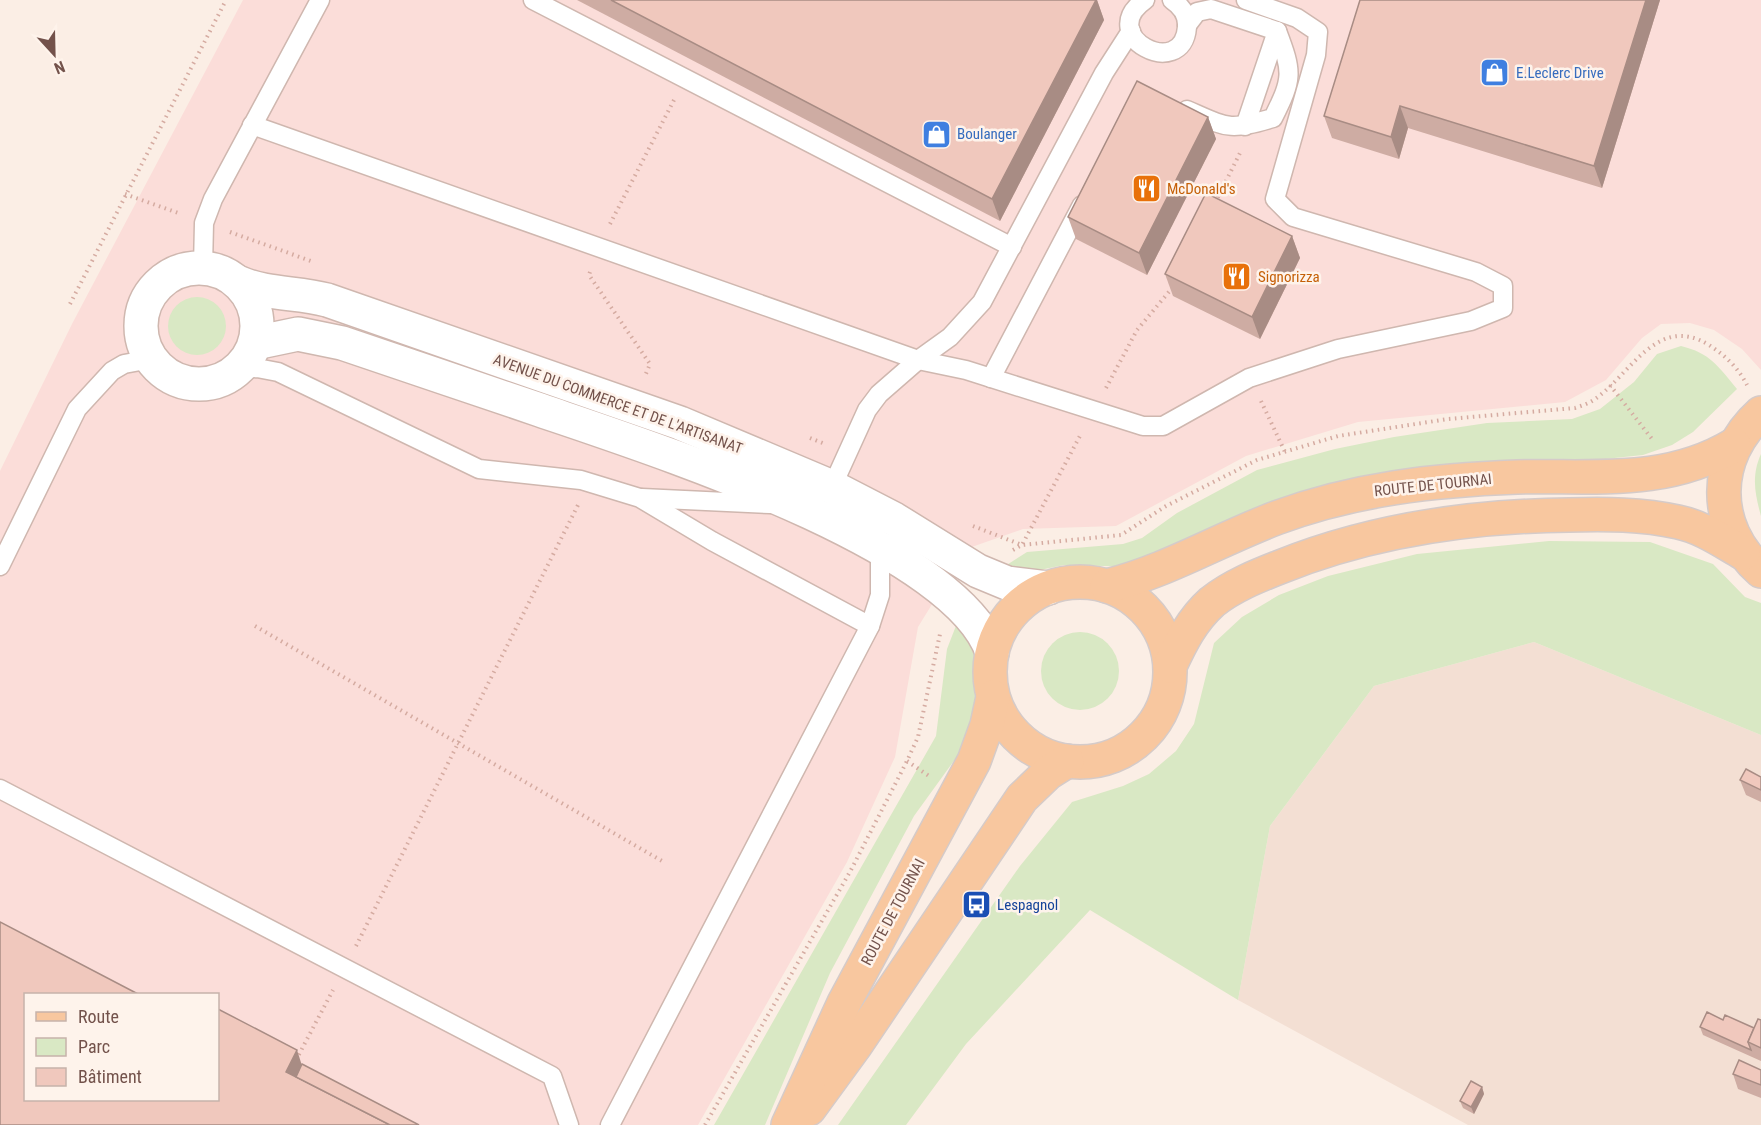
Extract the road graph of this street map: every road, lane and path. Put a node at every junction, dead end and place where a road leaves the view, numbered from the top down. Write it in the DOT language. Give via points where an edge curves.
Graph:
graph roads {
  1 [pos="226,0"];
  2 [pos="320,0"];
  3 [pos="533,0"];
  4 [pos="1172,0"];
  5 [pos="1246,0"];
  6 [pos="1142,1"];
  7 [pos="1187,25"];
  8 [pos="1131,31"];
  9 [pos="1277,31"];
  10 [pos="1148,51"];
  11 [pos="1104,73"];
  12 [pos="685,78"];
  13 [pos="1166,101"];
  14 [pos="252,125"];
  15 [pos="1243,126"];
  16 [pos="1094,184"];
  17 [pos="1210,214"];
  18 [pos="1012,247"];
  19 [pos="598,248"];
  20 [pos="202,267"];
  21 [pos="240,283"];
  22 [pos="1174,285"];
  23 [pos="70,304"];
  24 [pos="247,356"];
  25 [pos="151,359"];
  26 [pos="918,360"];
  27 [pos="991,378"];
  28 [pos="1250,378"];
  29 [pos="630,406"];
  30 [pos="1094,410"];
  31 [pos="1761,413"];
  32 [pos="1734,445"];
  33 [pos="1285,452"];
  34 [pos="589,482"];
  35 [pos="832,487"];
  36 [pos="640,498"];
  37 [pos="794,506"];
  38 [pos="1022,545"];
  39 [pos="880,549"];
  40 [pos="1752,562"];
  41 [pos="0,566"];
  42 [pos="1107,586"];
  43 [pos="1048,588"];
  44 [pos="255,626"];
  45 [pos="870,626"];
  46 [pos="992,651"];
  47 [pos="1170,666"];
  48 [pos="993,697"];
  49 [pos="458,744"];
  50 [pos="1067,761"];
  51 [pos="0,789"];
  52 [pos="663,862"];
  53 [pos="850,870"];
  54 [pos="344,968"];
  55 [pos="293,1066"];
  56 [pos="569,1125"];
  57 [pos="610,1125"];
  58 [pos="705,1125"];
  59 [pos="788,1125"];
  60 [pos="797,1125"];
  1 -- 23 [label="path"];
  2 -- 14 [label="lane"];
  3 -- 12 [label="lane"];
  4 -- 7 [label="lane" via="1181,8"];
  5 -- 28 [label="lane" via="1298,18 1318,32 1316,55 1275,199 1293,217 1476,272 1503,286 1503,308 1471,321 1338,349"];
  6 -- 8 [label="lane" via="1134,11"];
  7 -- 9 [label="lane" via="1197,12 1210,9"];
  7 -- 10 [label="lane" via="1176,47 1167,52"];
  8 -- 10 [label="lane"];
  8 -- 11 [label="lane"];
  9 -- 15 [label="lane"];
  9 -- 15 [label="lane" via="1288,61 1289,86 1273,118"];
  10 -- 11 [label="lane" via="1123,56"];
  11 -- 18 [label="lane"];
  12 -- 18 [label="lane"];
  12 -- 19 [label="path"];
  13 -- 15 [label="lane" via="1226,128"];
  14 -- 19 [label="lane"];
  14 -- 20 [label="lane" via="207,215"];
  15 -- 17 [label="path" via="1246,142"];
  16 -- 27 [label="lane"];
  18 -- 26 [label="lane" via="982,302 950,337"];
  19 -- 26 [label="lane"];
  19 -- 29 [label="path" via="589,275 650,364"];
  20 -- 21 [label="street" via="223,272"];
  20 -- 25 [label="street" via="168,276 145,302 140,326"];
  21 -- 24 [label="street" via="256,310"];
  21 -- 29 [label="street, AVENUE DU COMMERCE ET DE L'ARTISANAT" via="264,292 327,300"];
  22 -- 30 [label="path" via="1137,330"];
  24 -- 25 [label="street" via="220,381 187,383 167,375"];
  24 -- 34 [label="lane" via="257,368 278,372 479,469"];
  24 -- 37 [label="street, AVENUE DU COMMERCE ET DE L'ARTISANAT" via="298,334 342,343 647,447"];
  25 -- 41 [label="lane" via="124,364 112,372 77,409"];
  26 -- 27 [label="lane"];
  26 -- 35 [label="lane" via="879,394 867,410"];
  27 -- 30 [label="lane"];
  28 -- 30 [label="lane" via="1163,426 1143,426"];
  28 -- 33 [label="path"];
  29 -- 35 [label="street, AVENUE DU COMMERCE ET DE L'ARTISANAT"];
  30 -- 38 [label="path"];
  31 -- 32 [label="main road, ROUTE DE TOURNAI"];
  32 -- 40 [label="main road, ROUTE DE TOURNAI" via="1725,472 1723,500 1729,528"];
  32 -- 42 [label="main road, ROUTE DE TOURNAI" via="1705,461 1669,472 1450,481 1371,491 1275,519 1152,574"];
  34 -- 36 [label="lane"];
  34 -- 49 [label="path"];
  35 -- 43 [label="street, AVENUE DU COMMERCE ET DE L'ARTISANAT" via="894,519 978,571 1007,583"];
  36 -- 37 [label="lane"];
  36 -- 45 [label="lane"];
  37 -- 39 [label="street, AVENUE DU COMMERCE ET DE L'ARTISANAT"];
  39 -- 45 [label="lane" via="880,595"];
  39 -- 46 [label="street, AVENUE DU COMMERCE ET DE L'ARTISANAT" via="955,599 981,628"];
  40 -- 47 [label="main road, ROUTE DE TOURNAI" via="1698,528 1620,515 1475,520 1392,533 1309,555 1228,592 1213,602 1188,630"];
  42 -- 43 [label="main road, ROUTE DE TOURNAI" via="1071,582"];
  42 -- 47 [label="main road, ROUTE DE TOURNAI" via="1129,596 1147,611 1165,643"];
  43 -- 46 [label="main road, ROUTE DE TOURNAI" via="1028,598 1012,613 999,631"];
  44 -- 49 [label="path"];
  45 -- 57 [label="lane"];
  46 -- 48 [label="main road, ROUTE DE TOURNAI"];
  47 -- 50 [label="main road, ROUTE DE TOURNAI" via="1161,710 1141,738 1112,756"];
  48 -- 50 [label="main road, ROUTE DE TOURNAI" via="1002,718 1017,736 1035,750"];
  48 -- 59 [label="main road, ROUTE DE TOURNAI" via="974,761 844,1003"];
  49 -- 52 [label="path"];
  49 -- 54 [label="path"];
  50 -- 60 [label="main road" via="1022,798 855,1046"];
  51 -- 54 [label="lane"];
  53 -- 58 [label="path"];
  54 -- 55 [label="path"];
  54 -- 56 [label="lane" via="552,1076"];
}
